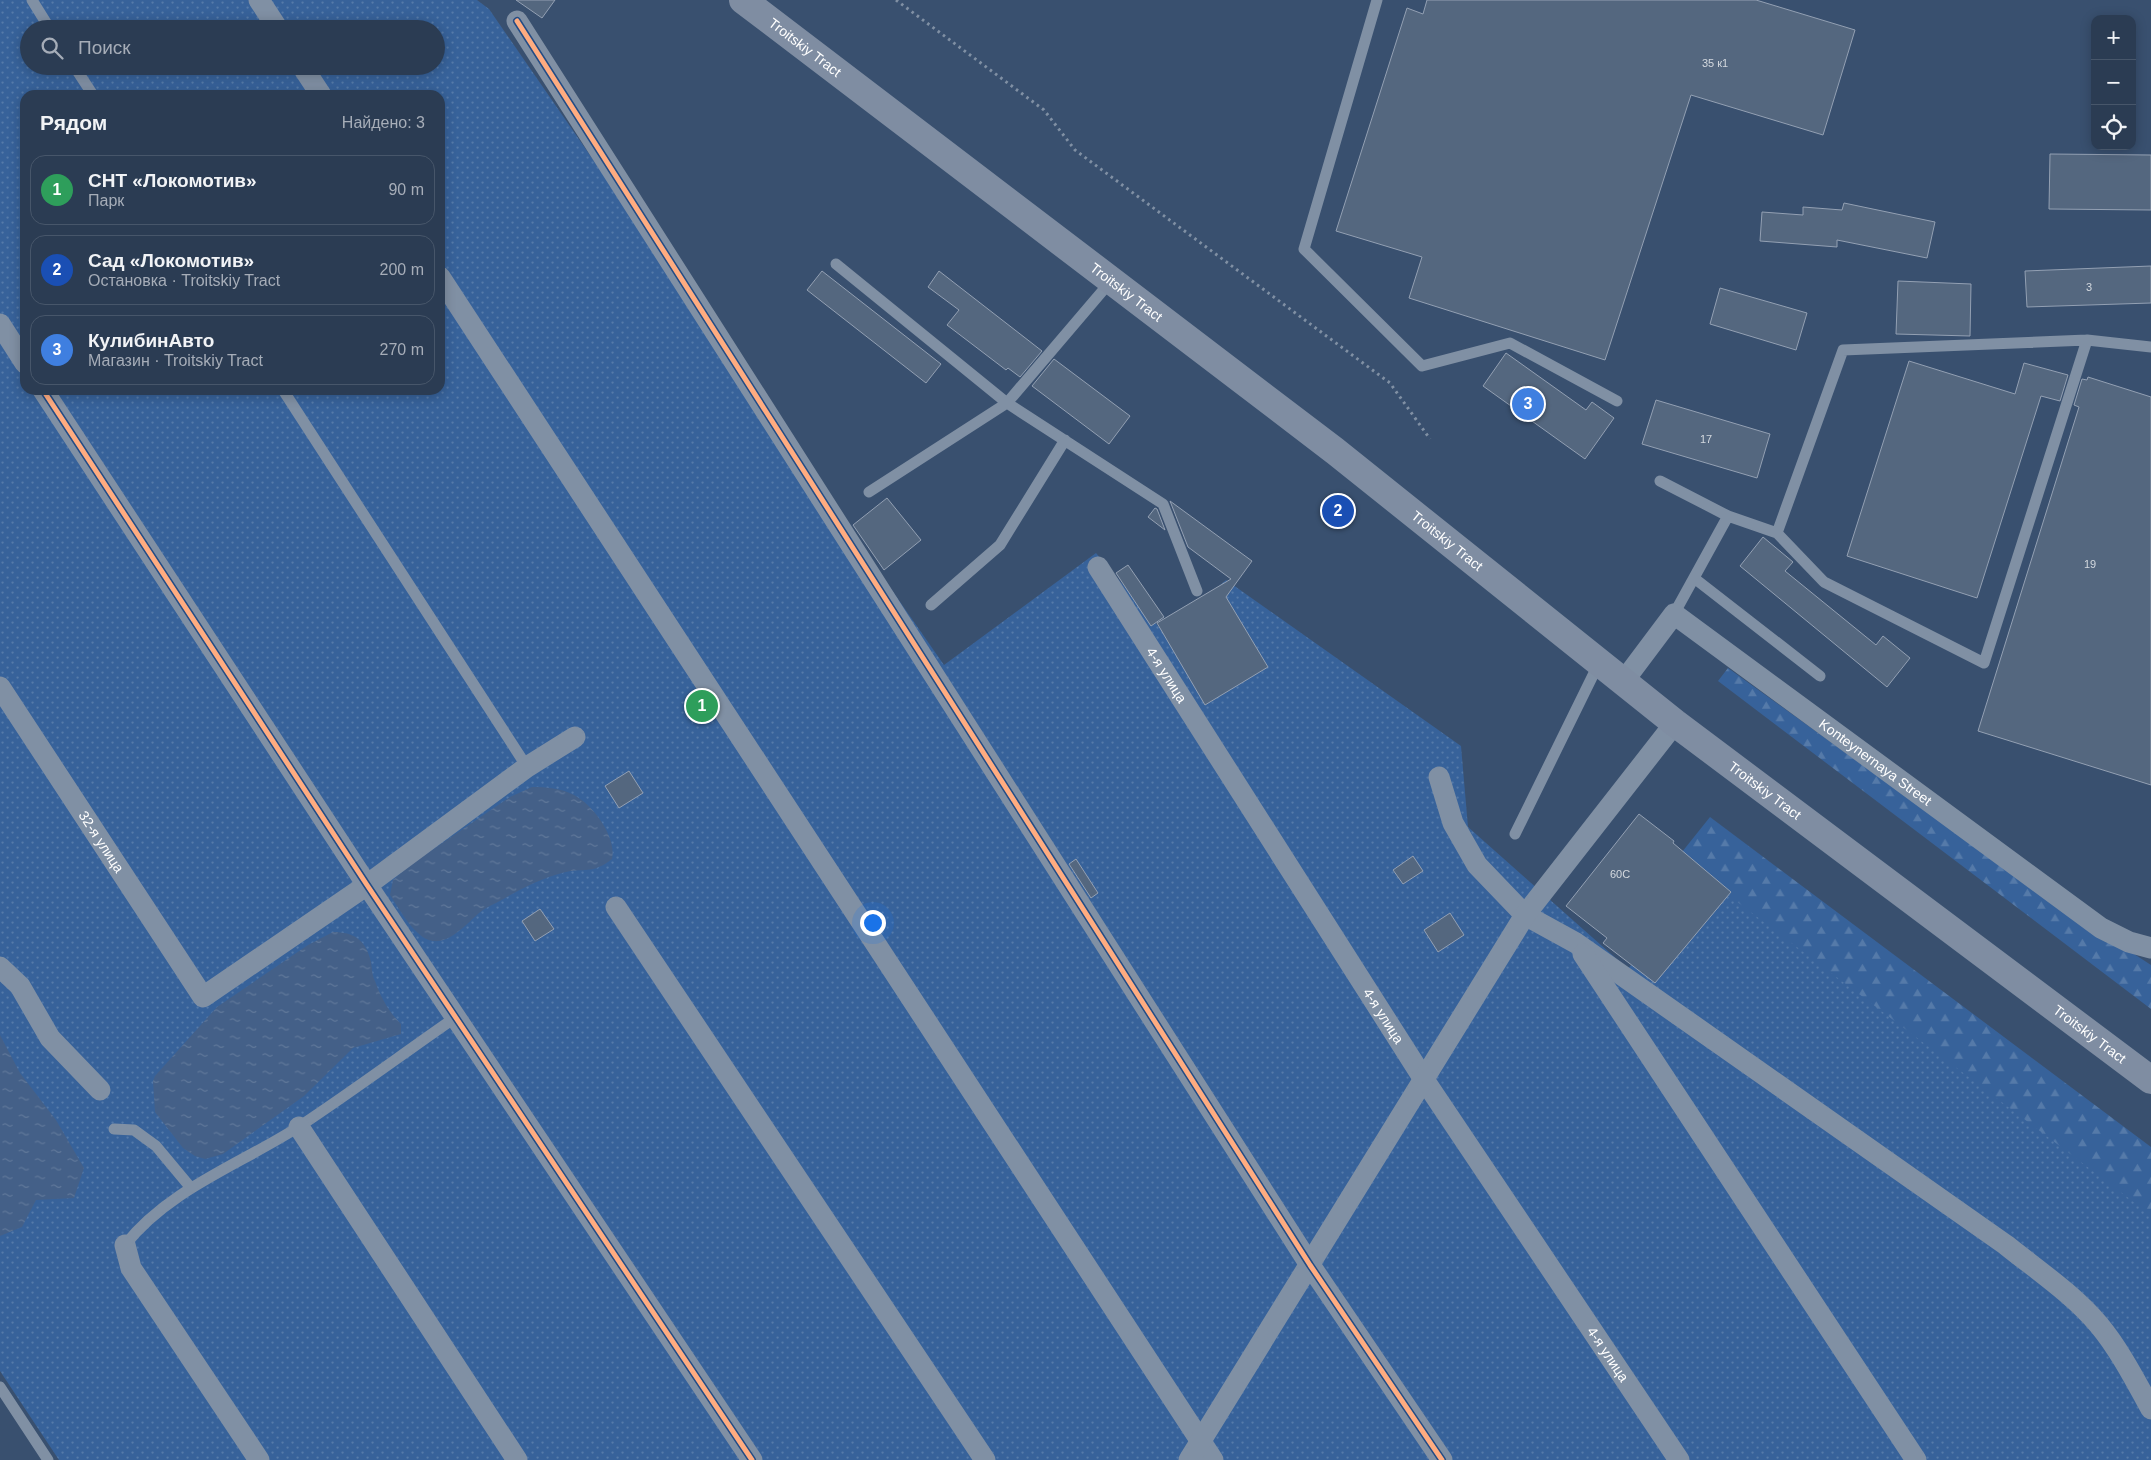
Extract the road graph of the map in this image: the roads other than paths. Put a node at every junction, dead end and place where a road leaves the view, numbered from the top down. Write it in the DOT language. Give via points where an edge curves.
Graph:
graph roads {
  1 [pos="32,0"];
  2 [pos="259,0"];
  3 [pos="743,0"];
  4 [pos="1377,0"];
  5 [pos="44,20"];
  6 [pos="272,20"];
  7 [pos="518,21"];
  8 [pos="80,75"];
  9 [pos="308,75"];
  10 [pos="90,90"];
  11 [pos="318,90"];
  12 [pos="836,264"];
  13 [pos="1111,281"];
  14 [pos="445,285"];
  15 [pos="0,324"];
  16 [pos="2087,340"];
  17 [pos="2151,347"];
  18 [pos="20,355"];
  19 [pos="46,395"];
  20 [pos="286,395"];
  21 [pos="1617,401"];
  22 [pos="1008,402"];
  23 [pos="1065,440"];
  24 [pos="1660,481"];
  25 [pos="870,492"];
  26 [pos="1728,516"];
  27 [pos="1777,533"];
  28 [pos="1098,567"];
  29 [pos="1694,578"];
  30 [pos="1198,591"];
  31 [pos="931,605"];
  32 [pos="1674,614"];
  33 [pos="1599,663"];
  34 [pos="1820,676"];
  35 [pos="1622,682"];
  36 [pos="0,687"];
  37 [pos="1675,723"];
  38 [pos="575,737"];
  39 [pos="527,767"];
  40 [pos="1439,777"];
  41 [pos="1514,834"];
  42 [pos="367,885"];
  43 [pos="616,907"];
  44 [pos="1525,915"];
  45 [pos="1576,943"];
  46 [pos="2151,948"];
  47 [pos="0,967"];
  48 [pos="456,1017"];
  49 [pos="1424,1080"];
  50 [pos="2151,1080"];
  51 [pos="100,1090"];
  52 [pos="299,1127"];
  53 [pos="114,1129"];
  54 [pos="190,1188"];
  55 [pos="125,1245"];
  56 [pos="1310,1265"];
  57 [pos="0,1388"];
  58 [pos="2151,1409"];
  59 [pos="1200,1441"];
  60 [pos="48,1460"];
  61 [pos="259,1460"];
  62 [pos="517,1460"];
  63 [pos="752,1460"];
  64 [pos="986,1460"];
  65 [pos="1189,1460"];
  66 [pos="1213,1460"];
  67 [pos="1442,1460"];
  68 [pos="1678,1460"];
  69 [pos="1916,1460"];
  1 -- 5 [label="lane"];
  2 -- 6 [label="street"];
  3 -- 13 [label="main road, Troitskiy Tract"];
  4 -- 21 [label="lane" via="1304,249 1422,366 1510,344"];
  7 -- 56 [label="street"];
  8 -- 10 [label="lane"];
  9 -- 11 [label="street"];
  12 -- 22 [label="lane"];
  13 -- 22 [label="lane"];
  13 -- 33 [label="main road, Troitskiy Tract" via="1335,451"];
  14 -- 59 [label="street"];
  15 -- 18 [label="street"];
  16 -- 17 [label="lane"];
  16 -- 27 [label="lane" via="1843,350"];
  16 -- 27 [label="lane" via="1984,663 1824,582"];
  19 -- 42 [label="street"];
  20 -- 39 [label="lane"];
  22 -- 23 [label="lane"];
  22 -- 25 [label="lane"];
  23 -- 30 [label="lane" via="1163,504"];
  23 -- 31 [label="lane" via="1000,545"];
  24 -- 26 [label="lane"];
  26 -- 27 [label="lane"];
  26 -- 29 [label="lane"];
  28 -- 49 [label="street, 4-я улица"];
  29 -- 32 [label="lane"];
  29 -- 34 [label="lane"];
  32 -- 35 [label="street"];
  32 -- 46 [label="street, Konteynernaya Street" via="2101,928 2129,942"];
  33 -- 35 [label="main road, Troitskiy Tract"];
  33 -- 41 [label="lane"];
  35 -- 37 [label="main road, Troitskiy Tract"];
  36 -- 42 [label="street, 32-я улица" via="203,998"];
  37 -- 44 [label="street"];
  37 -- 50 [label="main road, Troitskiy Tract"];
  38 -- 39 [label="street"];
  39 -- 42 [label="street"];
  40 -- 44 [label="street" via="1453,823 1477,865"];
  42 -- 48 [label="street"];
  43 -- 64 [label="street"];
  44 -- 45 [label="street"];
  44 -- 49 [label="street"];
  45 -- 58 [label="street" via="2006,1245 2064,1290 2099,1325"];
  45 -- 69 [label="street"];
  47 -- 51 [label="street" via="20,986 50,1038"];
  48 -- 52 [label="lane"];
  48 -- 63 [label="street"];
  49 -- 56 [label="street"];
  49 -- 68 [label="street, 4-я улица"];
  52 -- 54 [label="lane"];
  52 -- 62 [label="street"];
  53 -- 54 [label="lane" via="134,1130 156,1146"];
  54 -- 55 [label="lane" via="139,1227"];
  55 -- 61 [label="street" via="131,1268"];
  56 -- 59 [label="street"];
  56 -- 67 [label="street"];
  57 -- 60 [label="lane"];
  59 -- 65 [label="street"];
  59 -- 66 [label="street"];
}
